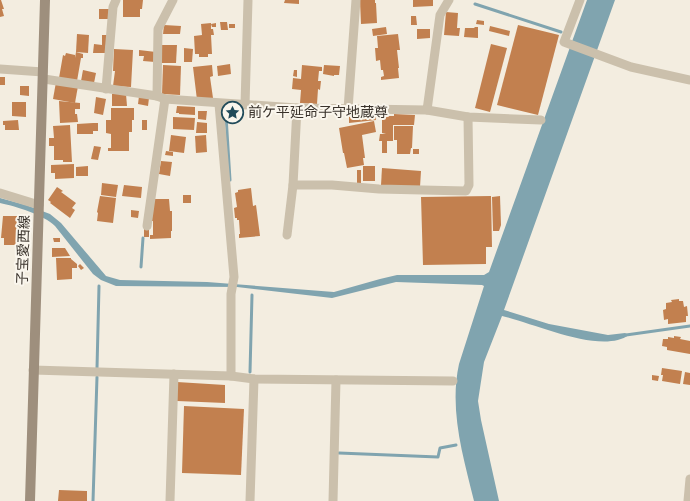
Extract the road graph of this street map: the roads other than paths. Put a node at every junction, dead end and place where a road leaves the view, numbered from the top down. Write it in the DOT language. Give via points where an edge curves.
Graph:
graph roads {
  1 [pos="45,0"];
  2 [pos="116,0"];
  3 [pos="173,0"];
  4 [pos="248,0"];
  5 [pos="356,0"];
  6 [pos="449,0"];
  7 [pos="580,0"];
  8 [pos="0,69"];
  9 [pos="43,75"];
  10 [pos="690,80"];
  11 [pos="106,89"];
  12 [pos="161,98"];
  13 [pos="219,104"];
  14 [pos="245,106"];
  15 [pos="297,108"];
  16 [pos="348,109"];
  17 [pos="427,110"];
  18 [pos="468,117"];
  19 [pos="541,120"];
  20 [pos="293,185"];
  21 [pos="0,193"];
  22 [pos="38,205"];
  23 [pos="147,226"];
  24 [pos="287,235"];
  25 [pos="33,370"];
  26 [pos="174,374"];
  27 [pos="231,376"];
  28 [pos="254,379"];
  29 [pos="336,380"];
  30 [pos="453,381"];
  31 [pos="690,479"];
  32 [pos="30,501"];
  33 [pos="170,501"];
  34 [pos="250,501"];
  35 [pos="333,501"];
  36 [pos="688,501"];
  1 -- 9 [label="main road, 子宝愛西線"];
  2 -- 11 [label="street" via="113,7"];
  3 -- 12 [label="street" via="158,29"];
  4 -- 14 [label="street"];
  5 -- 16 [label="street"];
  6 -- 17 [label="street" via="440,15"];
  7 -- 10 [label="street" via="564,42 631,67"];
  8 -- 9 [label="street"];
  9 -- 11 [label="street"];
  9 -- 22 [label="main road, 子宝愛西線"];
  11 -- 12 [label="street"];
  12 -- 13 [label="street"];
  12 -- 23 [label="street"];
  13 -- 14 [label="street"];
  13 -- 27 [label="street" via="232,285"];
  14 -- 15 [label="street"];
  15 -- 16 [label="street"];
  15 -- 20 [label="street"];
  16 -- 17 [label="street"];
  17 -- 18 [label="street"];
  18 -- 19 [label="street"];
  18 -- 20 [label="street" via="469,185 466,191"];
  20 -- 24 [label="street"];
  21 -- 22 [label="street"];
  22 -- 25 [label="main road, 子宝愛西線"];
  25 -- 26 [label="street"];
  25 -- 32 [label="main road, 子宝愛西線"];
  26 -- 27 [label="street"];
  26 -- 33 [label="street"];
  27 -- 28 [label="street"];
  28 -- 29 [label="street"];
  28 -- 34 [label="street"];
  29 -- 30 [label="street"];
  29 -- 35 [label="street"];
  31 -- 36 [label="street"];
}
